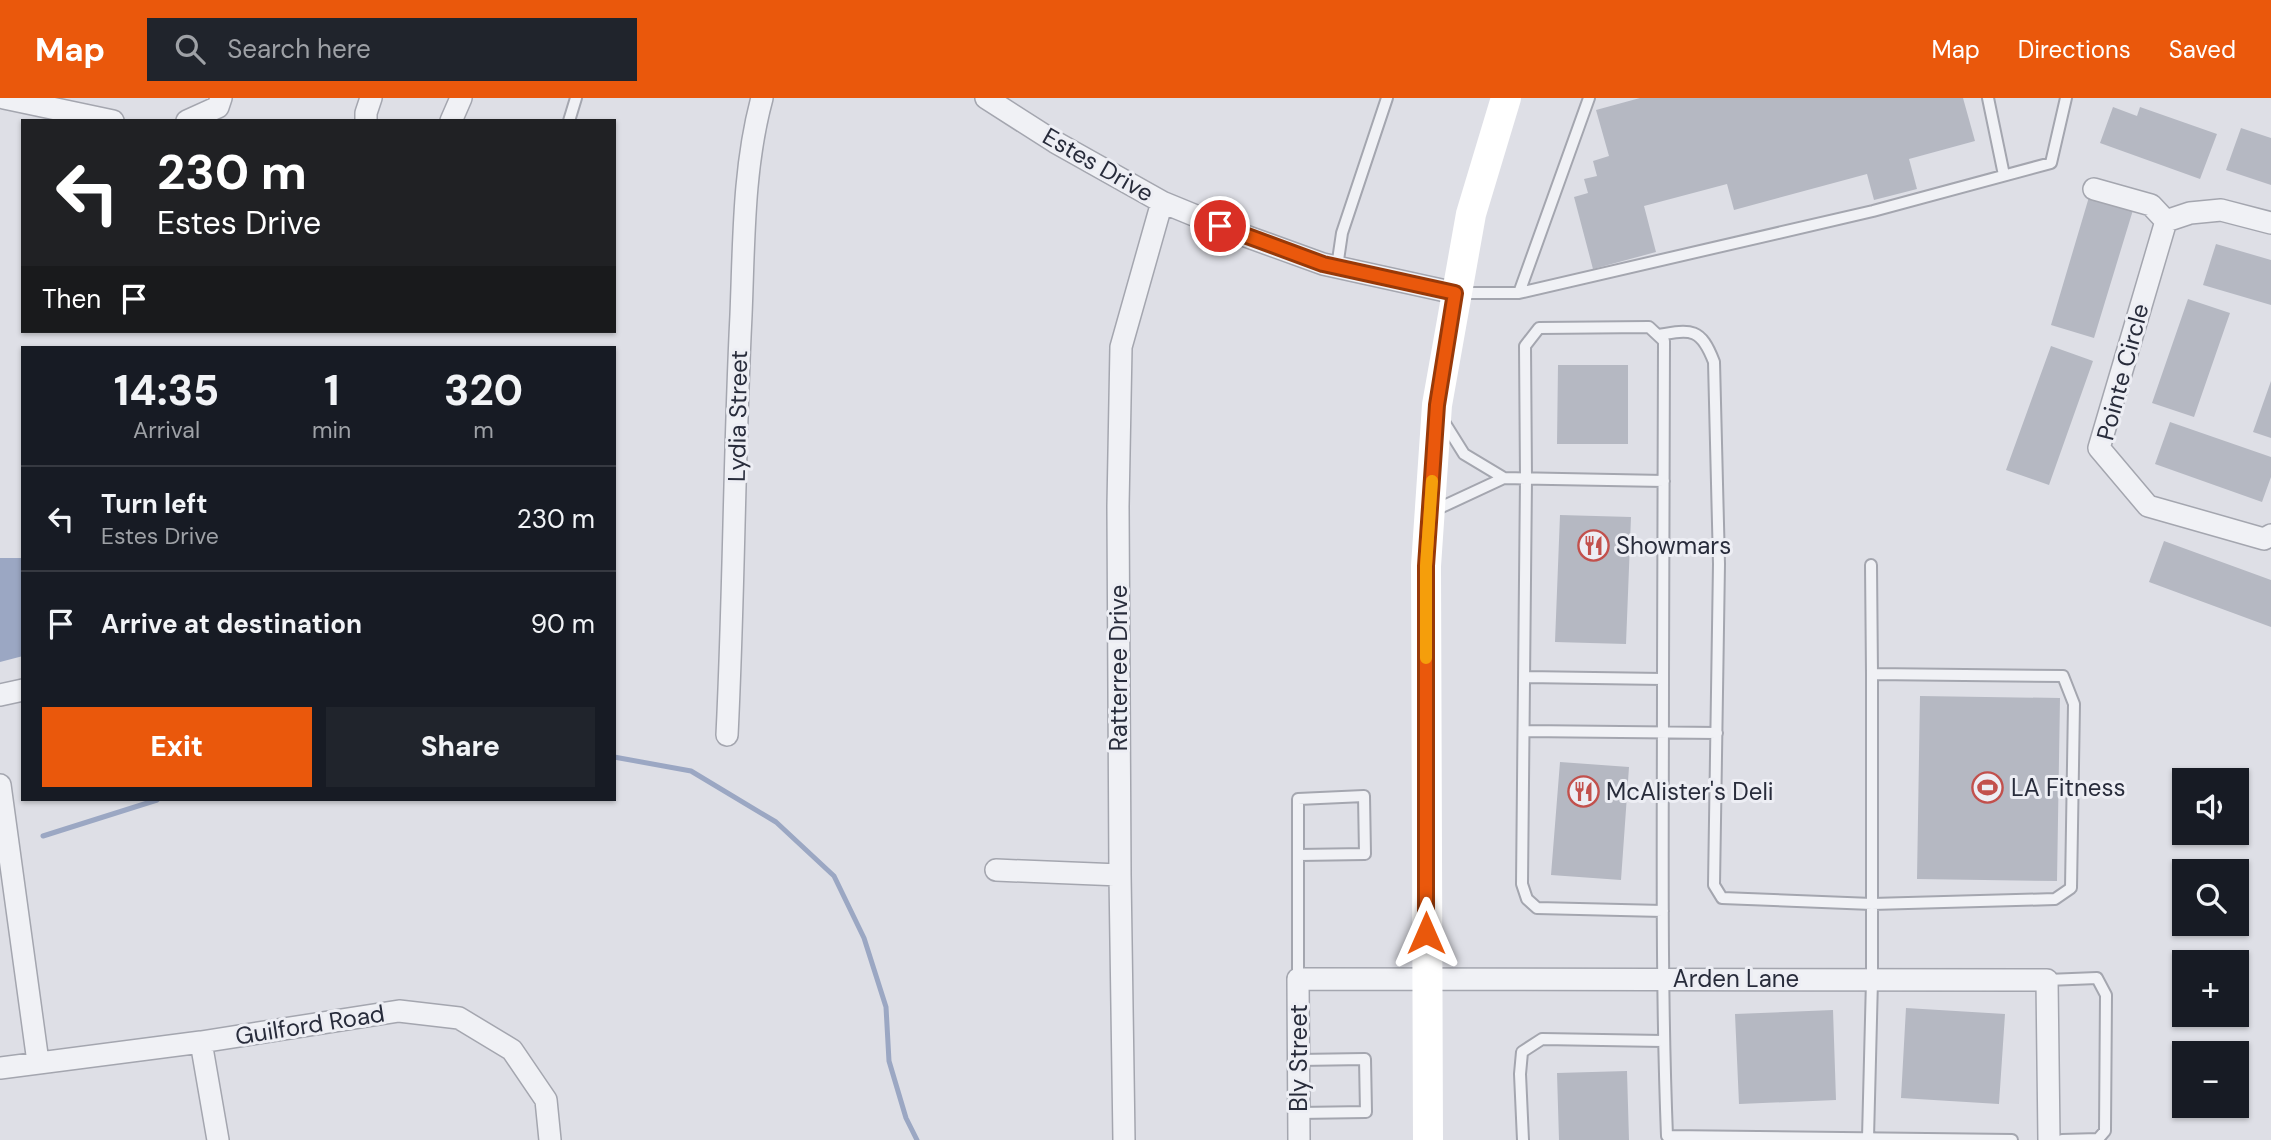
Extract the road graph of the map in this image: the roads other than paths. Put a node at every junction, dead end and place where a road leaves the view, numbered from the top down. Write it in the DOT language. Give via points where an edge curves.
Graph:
graph roads {
  1 [pos="4,98"];
  2 [pos="221,98"];
  3 [pos="371,98"];
  4 [pos="461,98"];
  5 [pos="576,98"];
  6 [pos="762,98"];
  7 [pos="986,98"];
  8 [pos="1387,98"];
  9 [pos="1506,98"];
  10 [pos="1589,98"];
  11 [pos="1988,98"];
  12 [pos="2066,98"];
  13 [pos="44,102"];
  14 [pos="106,119"];
  15 [pos="191,119"];
  16 [pos="366,119"];
  17 [pos="452,119"];
  18 [pos="570,119"];
  19 [pos="2004,175"];
  20 [pos="2094,189"];
  21 [pos="1162,202"];
  22 [pos="2166,221"];
  23 [pos="2271,223"];
  24 [pos="1337,267"];
  25 [pos="1455,293"];
  26 [pos="1519,293"];
  27 [pos="1658,335"];
  28 [pos="1437,405"];
  29 [pos="1504,478"];
  30 [pos="1527,479"];
  31 [pos="1664,481"];
  32 [pos="1430,512"];
  33 [pos="2271,536"];
  34 [pos="1871,565"];
  35 [pos="1872,674"];
  36 [pos="1525,677"];
  37 [pos="1663,679"];
  38 [pos="21,690"];
  39 [pos="0,695"];
  40 [pos="1525,731"];
  41 [pos="1663,732"];
  42 [pos="1717,733"];
  43 [pos="727,735"];
  44 [pos="0,785"];
  45 [pos="1299,855"];
  46 [pos="996,870"];
  47 [pos="1120,875"];
  48 [pos="1872,904"];
  49 [pos="1663,911"];
  50 [pos="1426,978"];
  51 [pos="1298,979"];
  52 [pos="1663,979"];
  53 [pos="1872,980"];
  54 [pos="2047,980"];
  55 [pos="1663,1041"];
  56 [pos="201,1042"];
  57 [pos="1299,1060"];
  58 [pos="37,1062"];
  59 [pos="0,1068"];
  60 [pos="1299,1113"];
  61 [pos="1667,1138"];
  62 [pos="1868,1138"];
  63 [pos="218,1140"];
  64 [pos="550,1140"];
  65 [pos="1124,1140"];
  66 [pos="1300,1140"];
  67 [pos="1428,1140"];
  68 [pos="1523,1140"];
  69 [pos="2012,1140"];
  70 [pos="2049,1140"];
  71 [pos="2062,1140"];
  1 -- 13 [label="street"];
  2 -- 15 [label="street" via="218,107"];
  3 -- 16 [label="street"];
  4 -- 17 [label="street"];
  5 -- 18 [label="lane"];
  6 -- 43 [label="street, Lydia Street" via="753,129 746,190"];
  7 -- 21 [label="street, Estes Drive"];
  8 -- 24 [label="lane" via="1342,233"];
  9 -- 25 [label="street" via="1471,214"];
  10 -- 26 [label="lane"];
  11 -- 19 [label="lane"];
  12 -- 19 [label="lane" via="2051,163"];
  13 -- 14 [label="street"];
  19 -- 26 [label="lane" via="1873,211"];
  20 -- 22 [label="street" via="2151,205"];
  21 -- 24 [label="street, Estes Drive"];
  21 -- 47 [label="street, Ratterree Drive" via="1121,347"];
  22 -- 23 [label="street" via="2221,210"];
  22 -- 33 [label="street, Pointe Circle" via="2099,448 2148,506 2264,539"];
  24 -- 25 [label="street, Estes Drive"];
  25 -- 26 [label="lane"];
  25 -- 28 [label="street"];
  27 -- 30 [label="lane" via="1649,327 1539,328 1525,346"];
  27 -- 31 [label="lane" via="1664,341"];
  27 -- 42 [label="lane" via="1684,330 1696,333 1714,362"];
  28 -- 29 [label="lane" via="1464,454"];
  28 -- 32 [label="street"];
  29 -- 30 [label="lane"];
  29 -- 32 [label="lane"];
  30 -- 31 [label="lane"];
  30 -- 36 [label="lane"];
  31 -- 37 [label="lane"];
  32 -- 50 [label="street" via="1426,566"];
  34 -- 35 [label="lane"];
  35 -- 48 [label="lane"];
  35 -- 48 [label="lane" via="2063,676 2074,704 2071,888 2055,900"];
  36 -- 37 [label="lane"];
  36 -- 40 [label="lane"];
  37 -- 41 [label="lane"];
  38 -- 39 [label="street"];
  40 -- 41 [label="lane"];
  40 -- 49 [label="lane" via="1522,884 1527,899 1537,908"];
  41 -- 42 [label="lane"];
  41 -- 49 [label="lane"];
  42 -- 48 [label="lane" via="1714,885 1722,898"];
  44 -- 58 [label="street"];
  45 -- 45 [label="lane" via="1298,800 1364,796 1364,854"];
  45 -- 51 [label="lane"];
  46 -- 47 [label="street"];
  47 -- 65 [label="street, Ratterree Drive"];
  48 -- 53 [label="lane"];
  49 -- 52 [label="lane"];
  50 -- 51 [label="street, Bly Street"];
  50 -- 52 [label="street, Arden Lane"];
  50 -- 67 [label="street"];
  51 -- 57 [label="street, Bly Street"];
  52 -- 53 [label="street, Arden Lane"];
  52 -- 55 [label="lane"];
  53 -- 54 [label="street, Arden Lane"];
  53 -- 62 [label="lane"];
  54 -- 70 [label="street"];
  54 -- 71 [label="lane" via="2097,978 2106,995 2105,1131 2098,1139"];
  55 -- 61 [label="lane"];
  55 -- 68 [label="lane" via="1542,1039 1522,1052"];
  56 -- 58 [label="street, Guilford Road"];
  56 -- 63 [label="street"];
  56 -- 64 [label="street, Guilford Road" via="399,1011 459,1018 512,1050 547,1100"];
  57 -- 60 [label="street, Bly Street"];
  57 -- 60 [label="lane" via="1365,1059 1366,1086 1366,1112"];
  58 -- 59 [label="street, Guilford Road"];
  60 -- 66 [label="street, Bly Street"];
  61 -- 62 [label="lane"];
  62 -- 69 [label="lane"];
}
